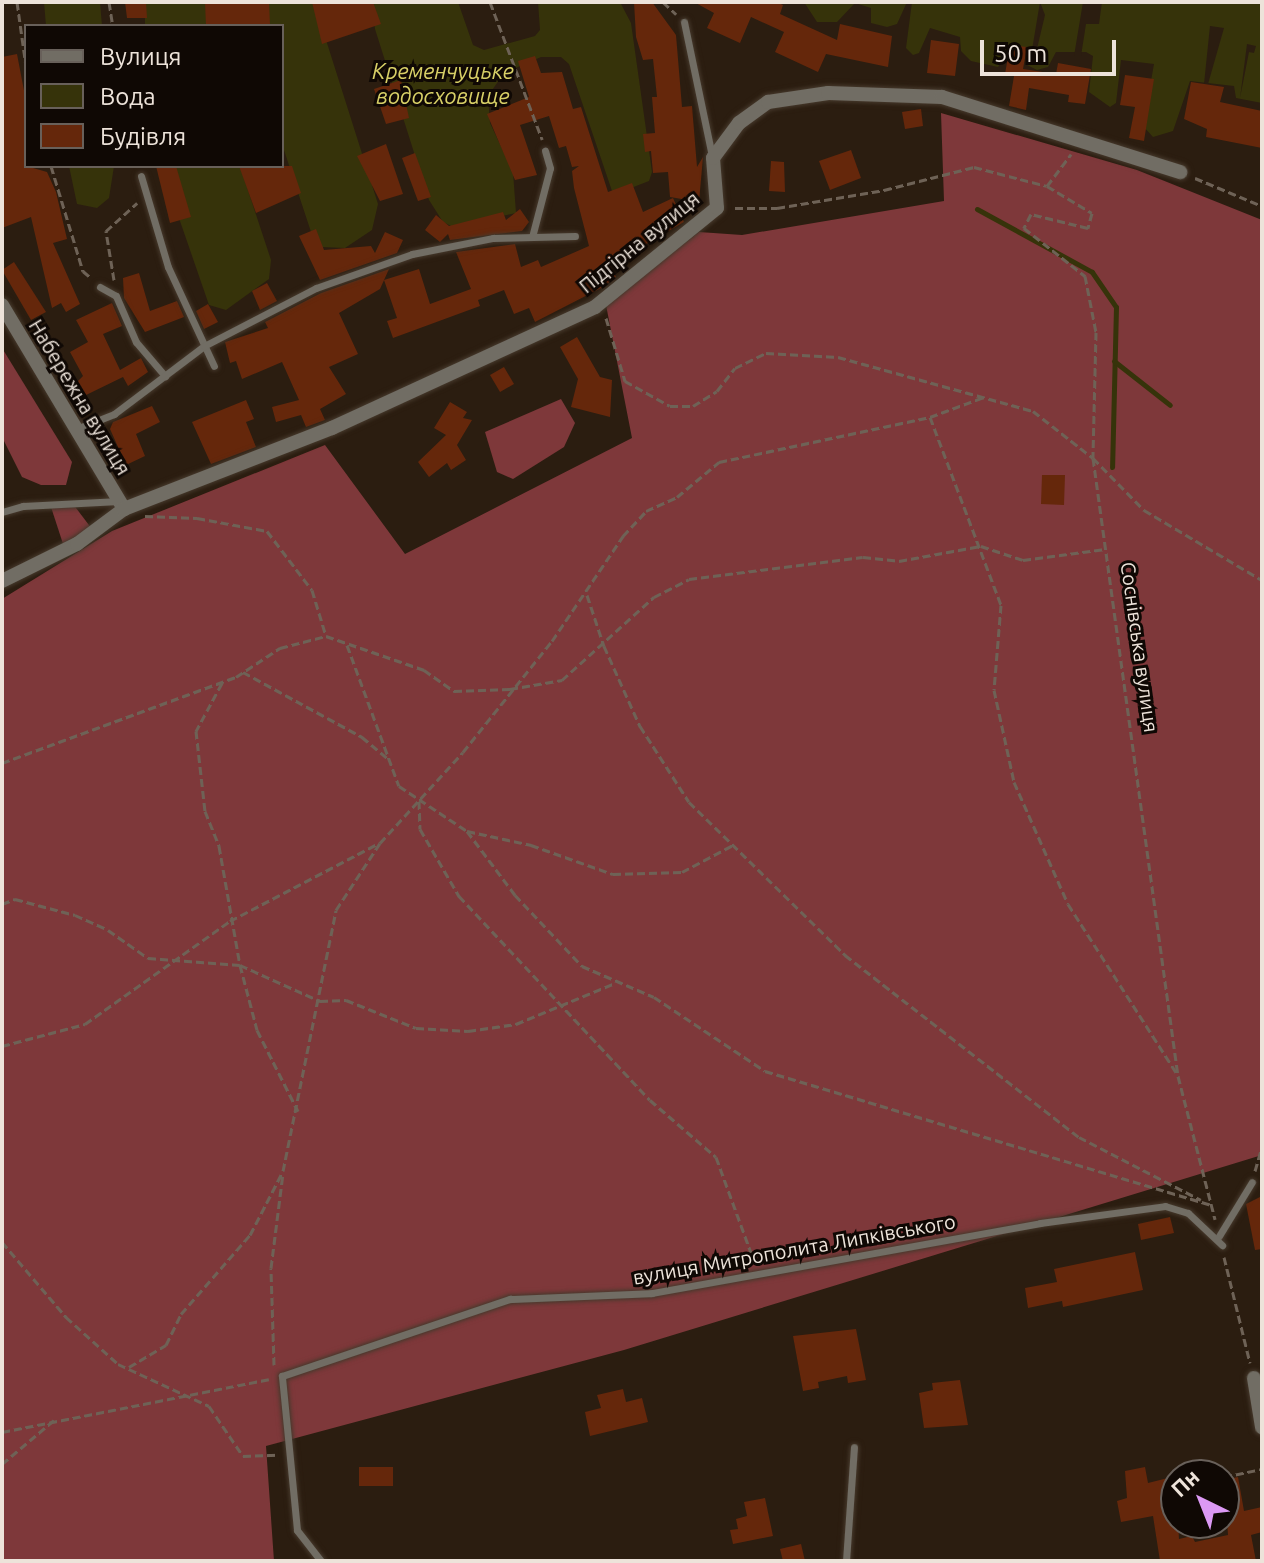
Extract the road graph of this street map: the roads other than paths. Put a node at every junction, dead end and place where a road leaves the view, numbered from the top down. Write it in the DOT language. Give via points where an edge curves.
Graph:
graph roads {
  1 [pos="684,22"];
  2 [pos="545,151"];
  3 [pos="713,158"];
  4 [pos="1180,172"];
  5 [pos="141,176"];
  6 [pos="575,236"];
  7 [pos="532,237"];
  8 [pos="100,287"];
  9 [pos="2,305"];
  10 [pos="204,346"];
  11 [pos="214,366"];
  12 [pos="165,376"];
  13 [pos="74,430"];
  14 [pos="125,505"];
  15 [pos="2,512"];
  16 [pos="2,581"];
  17 [pos="1252,1182"];
  18 [pos="1254,1378"];
  19 [pos="1260,1403"];
  20 [pos="1262,1427"];
  21 [pos="854,1447"];
  22 [pos="321,1561"];
  23 [pos="846,1561"];
  1 -- 3 [label="lane"];
  2 -- 7 [label="lane" via="550,168"];
  3 -- 4 [label="street" via="760,105 828,93 942,97"];
  3 -- 14 [label="street, Підгірна вулиця" via="717,208 595,307 332,428"];
  5 -- 10 [label="lane" via="168,267"];
  6 -- 7 [label="lane"];
  7 -- 10 [label="lane" via="493,238 412,254 316,288"];
  8 -- 12 [label="lane" via="116,296 136,342"];
  9 -- 13 [label="street, Набережна вулиця"];
  10 -- 11 [label="lane"];
  10 -- 12 [label="lane"];
  12 -- 13 [label="lane" via="114,414"];
  13 -- 14 [label="street, Набережна вулиця"];
  14 -- 15 [label="lane" via="23,506"];
  14 -- 16 [label="street, Підгірна вулиця" via="77,544"];
  17 -- 22 [label="lane, вулиця Митрополита Липківського" via="1220,1241 1188,1213 1165,1206 1040,1223 652,1293 510,1299 282,1376 297,1530"];
  18 -- 19 [label="street"];
  19 -- 20 [label="street"];
  21 -- 23 [label="lane"];
}
